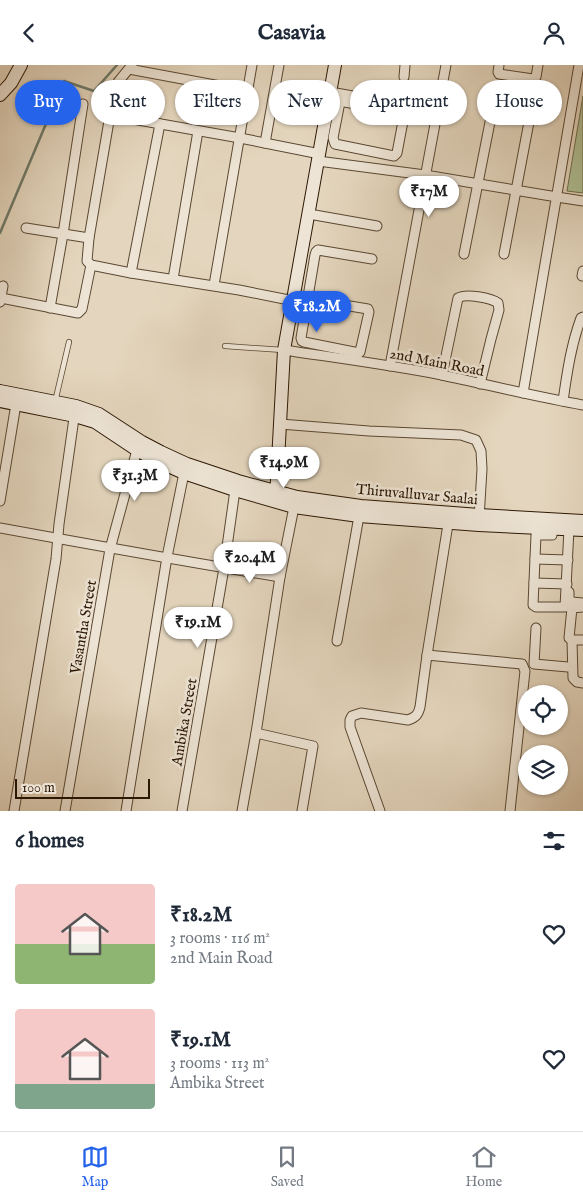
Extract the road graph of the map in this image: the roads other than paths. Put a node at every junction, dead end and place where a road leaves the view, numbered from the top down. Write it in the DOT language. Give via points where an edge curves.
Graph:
graph roads {
  1 [pos="21,65"];
  2 [pos="252,65"];
  3 [pos="279,65"];
  4 [pos="335,65"];
  5 [pos="406,65"];
  6 [pos="446,65"];
  7 [pos="499,65"];
  8 [pos="538,65"];
  9 [pos="579,65"];
  10 [pos="131,67"];
  11 [pos="404,77"];
  12 [pos="120,80"];
  13 [pos="194,80"];
  14 [pos="249,80"];
  15 [pos="334,80"];
  16 [pos="0,95"];
  17 [pos="333,98"];
  18 [pos="82,104"];
  19 [pos="108,125"];
  20 [pos="160,125"];
  21 [pos="165,125"];
  22 [pos="242,125"];
  23 [pos="327,125"];
  24 [pos="198,131"];
  25 [pos="240,138"];
  26 [pos="265,143"];
  27 [pos="319,157"];
  28 [pos="425,175"];
  29 [pos="478,185"];
  30 [pos="516,191"];
  31 [pos="556,197"];
  32 [pos="583,201"];
  33 [pos="309,214"];
  34 [pos="377,226"];
  35 [pos="26,228"];
  36 [pos="63,234"];
  37 [pos="89,238"];
  38 [pos="464,254"];
  39 [pos="504,254"];
  40 [pos="372,259"];
  41 [pos="91,265"];
  42 [pos="583,271"];
  43 [pos="131,273"];
  44 [pos="583,276"];
  45 [pos="173,279"];
  46 [pos="214,285"];
  47 [pos="3,286"];
  48 [pos="294,299"];
  49 [pos="308,299"];
  50 [pos="0,300"];
  51 [pos="50,308"];
  52 [pos="583,317"];
  53 [pos="69,342"];
  54 [pos="225,346"];
  55 [pos="284,351"];
  56 [pos="390,366"];
  57 [pos="442,375"];
  58 [pos="480,384"];
  59 [pos="0,391"];
  60 [pos="523,393"];
  61 [pos="0,401"];
  62 [pos="563,401"];
  63 [pos="55,402"];
  64 [pos="16,404"];
  65 [pos="583,405"];
  66 [pos="75,411"];
  67 [pos="280,423"];
  68 [pos="137,450"];
  69 [pos="184,473"];
  70 [pos="235,490"];
  71 [pos="276,496"];
  72 [pos="0,501"];
  73 [pos="296,502"];
  74 [pos="360,515"];
  75 [pos="449,518"];
  76 [pos="479,520"];
  77 [pos="583,521"];
  78 [pos="533,527"];
  79 [pos="0,528"];
  80 [pos="553,528"];
  81 [pos="575,530"];
  82 [pos="58,539"];
  83 [pos="110,549"];
  84 [pos="167,557"];
  85 [pos="535,559"];
  86 [pos="568,560"];
  87 [pos="224,568"];
  88 [pos="280,577"];
  89 [pos="534,583"];
  90 [pos="567,584"];
  91 [pos="583,605"];
  92 [pos="528,607"];
  93 [pos="536,628"];
  94 [pos="572,640"];
  95 [pos="583,640"];
  96 [pos="337,641"];
  97 [pos="427,655"];
  98 [pos="522,664"];
  99 [pos="534,664"];
  100 [pos="568,667"];
  101 [pos="583,683"];
  102 [pos="256,733"];
  103 [pos="14,811"];
  104 [pos="65,811"];
  105 [pos="126,811"];
  106 [pos="182,811"];
  107 [pos="242,811"];
  108 [pos="302,811"];
  109 [pos="380,811"];
  110 [pos="510,811"];
  1 -- 16 [label="main road"];
  2 -- 14 [label="street"];
  3 -- 26 [label="street"];
  4 -- 15 [label="main road"];
  5 -- 11 [label="street"];
  6 -- 28 [label="street"];
  7 -- 8 [label="street" via="499,74 534,79"];
  9 -- 31 [label="street"];
  10 -- 12 [label="street"];
  10 -- 13 [label="street"];
  17 -- 17 [label="street" via="403,113 397,153 394,156 335,144"];
  18 -- 36 [label="street"];
  19 -- 37 [label="street"];
  20 -- 43 [label="street"];
  21 -- 24 [label="street"];
  22 -- 25 [label="street"];
  23 -- 27 [label="main road"];
  24 -- 25 [label="street"];
  24 -- 45 [label="street"];
  25 -- 26 [label="street"];
  25 -- 46 [label="street"];
  26 -- 27 [label="street"];
  27 -- 28 [label="street"];
  27 -- 33 [label="main road"];
  28 -- 29 [label="street"];
  28 -- 56 [label="street"];
  29 -- 30 [label="street"];
  29 -- 30 [label="street" via="492,114 526,119 529,122"];
  29 -- 38 [label="street"];
  30 -- 31 [label="street"];
  30 -- 39 [label="street"];
  31 -- 32 [label="street"];
  31 -- 60 [label="street"];
  33 -- 34 [label="street"];
  33 -- 48 [label="main road"];
  35 -- 36 [label="street"];
  36 -- 37 [label="street"];
  36 -- 51 [label="street"];
  37 -- 41 [label="street" via="86,258"];
  40 -- 49 [label="street" via="318,250"];
  41 -- 43 [label="street"];
  41 -- 51 [label="street" via="80,311"];
  42 -- 44 [label="street"];
  43 -- 45 [label="street"];
  45 -- 46 [label="street"];
  46 -- 48 [label="street"];
  47 -- 50 [label="street"];
  48 -- 49 [label="street"];
  48 -- 55 [label="main road"];
  49 -- 49 [label="street" via="368,309 360,352 302,341"];
  50 -- 51 [label="street"];
  52 -- 62 [label="street" via="569,361"];
  53 -- 63 [label="lane"];
  54 -- 55 [label="lane, 2nd Main Road"];
  55 -- 56 [label="street, 2nd Main Road"];
  55 -- 67 [label="main road"];
  56 -- 57 [label="street, 2nd Main Road"];
  57 -- 58 [label="street, 2nd Main Road"];
  57 -- 58 [label="street" via="458,298 468,295 494,301 498,303 499,310"];
  58 -- 60 [label="street, 2nd Main Road"];
  59 -- 63 [label="main road, Thiruvalluvar Saalai"];
  60 -- 62 [label="street, 2nd Main Road"];
  61 -- 64 [label="main road, Thiruvalluvar Saalai"];
  62 -- 65 [label="street, 2nd Main Road"];
  63 -- 66 [label="main road, Thiruvalluvar Saalai"];
  64 -- 66 [label="main road, Thiruvalluvar Saalai"];
  64 -- 72 [label="street"];
  66 -- 68 [label="main road, Thiruvalluvar Saalai"];
  66 -- 71 [label="main road, Thiruvalluvar Saalai" via="99,414 161,452"];
  66 -- 82 [label="street"];
  67 -- 71 [label="main road"];
  67 -- 76 [label="street" via="461,435 476,440 481,451 482,469"];
  68 -- 69 [label="main road, Thiruvalluvar Saalai"];
  68 -- 83 [label="street, Vasantha Street"];
  69 -- 70 [label="main road, Thiruvalluvar Saalai"];
  69 -- 84 [label="street"];
  70 -- 71 [label="main road, Thiruvalluvar Saalai"];
  70 -- 87 [label="street, Ambika Street"];
  71 -- 73 [label="main road, Thiruvalluvar Saalai"];
  73 -- 74 [label="main road, Thiruvalluvar Saalai"];
  73 -- 75 [label="main road, Thiruvalluvar Saalai" via="360,506"];
  73 -- 88 [label="street"];
  74 -- 75 [label="main road, Thiruvalluvar Saalai"];
  74 -- 96 [label="street"];
  75 -- 76 [label="main road, Thiruvalluvar Saalai"];
  75 -- 97 [label="street"];
  76 -- 77 [label="main road, Thiruvalluvar Saalai"];
  76 -- 78 [label="main road, Thiruvalluvar Saalai"];
  78 -- 80 [label="main road, Thiruvalluvar Saalai"];
  78 -- 92 [label="street"];
  79 -- 82 [label="street"];
  80 -- 81 [label="main road, Thiruvalluvar Saalai"];
  80 -- 85 [label="street" via="552,535 536,535"];
  81 -- 86 [label="street"];
  81 -- 91 [label="street" via="569,599"];
  82 -- 83 [label="street"];
  82 -- 103 [label="street"];
  83 -- 84 [label="street"];
  83 -- 104 [label="street, Vasantha Street"];
  84 -- 87 [label="street"];
  84 -- 105 [label="street"];
  85 -- 86 [label="street"];
  85 -- 89 [label="street"];
  86 -- 90 [label="street"];
  87 -- 88 [label="street"];
  87 -- 106 [label="street, Ambika Street"];
  88 -- 102 [label="street"];
  89 -- 90 [label="street"];
  89 -- 90 [label="street" via="533,605 536,607 565,607"];
  91 -- 94 [label="street" via="572,608 569,638"];
  93 -- 99 [label="street"];
  94 -- 95 [label="street"];
  94 -- 101 [label="street" via="573,679"];
  97 -- 98 [label="street"];
  97 -- 109 [label="street" via="418,715 408,719 361,713 352,716 350,721"];
  98 -- 99 [label="street"];
  98 -- 110 [label="street" via="525,671"];
  99 -- 100 [label="street"];
  102 -- 107 [label="street"];
  102 -- 108 [label="street" via="313,746"];
}
